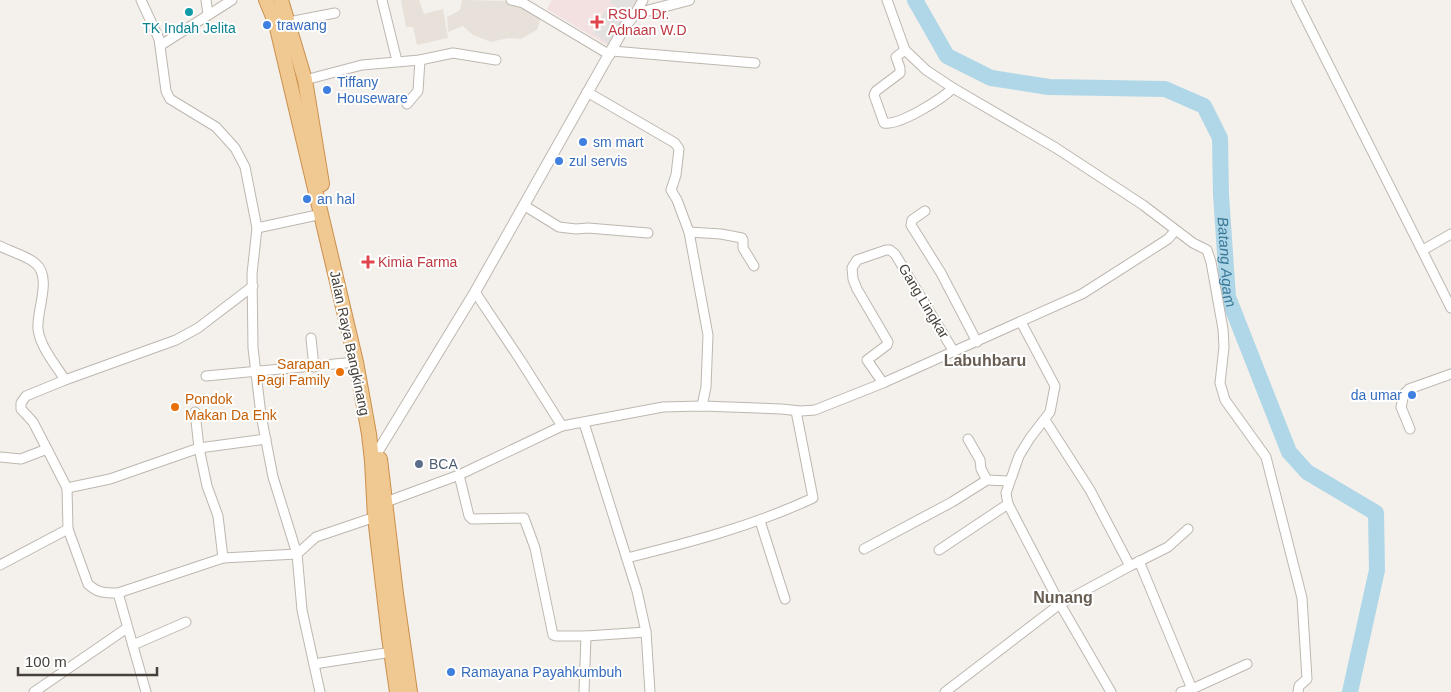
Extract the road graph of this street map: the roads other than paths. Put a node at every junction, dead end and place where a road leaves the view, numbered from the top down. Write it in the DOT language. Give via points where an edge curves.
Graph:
graph roads {
  1 [pos="141,0"];
  2 [pos="206,0"];
  3 [pos="232,0"];
  4 [pos="266,0"];
  5 [pos="280,0"];
  6 [pos="382,0"];
  7 [pos="511,0"];
  8 [pos="643,0"];
  9 [pos="689,0"];
  10 [pos="887,0"];
  11 [pos="1296,0"];
  12 [pos="335,13"];
  13 [pos="208,14"];
  14 [pos="635,14"];
  15 [pos="281,23"];
  16 [pos="161,45"];
  17 [pos="902,52"];
  18 [pos="611,53"];
  19 [pos="420,60"];
  20 [pos="496,60"];
  21 [pos="397,61"];
  22 [pos="755,63"];
  23 [pos="305,80"];
  24 [pos="950,91"];
  25 [pos="587,92"];
  26 [pos="407,104"];
  27 [pos="317,181"];
  28 [pos="525,206"];
  29 [pos="925,211"];
  30 [pos="322,214"];
  31 [pos="257,228"];
  32 [pos="689,232"];
  33 [pos="648,233"];
  34 [pos="1172,233"];
  35 [pos="1451,234"];
  36 [pos="0,246"];
  37 [pos="1423,250"];
  38 [pos="754,266"];
  39 [pos="252,286"];
  40 [pos="475,292"];
  41 [pos="1451,308"];
  42 [pos="1021,322"];
  43 [pos="311,338"];
  44 [pos="977,342"];
  45 [pos="954,352"];
  46 [pos="356,362"];
  47 [pos="314,367"];
  48 [pos="256,372"];
  49 [pos="1451,374"];
  50 [pos="206,376"];
  51 [pos="65,380"];
  52 [pos="882,383"];
  53 [pos="702,406"];
  54 [pos="796,411"];
  55 [pos="195,412"];
  56 [pos="1045,420"];
  57 [pos="584,423"];
  58 [pos="562,426"];
  59 [pos="1410,429"];
  60 [pos="266,439"];
  61 [pos="968,439"];
  62 [pos="199,448"];
  63 [pos="47,449"];
  64 [pos="376,456"];
  65 [pos="0,457"];
  66 [pos="459,475"];
  67 [pos="987,480"];
  68 [pos="1009,481"];
  69 [pos="67,488"];
  70 [pos="386,502"];
  71 [pos="1008,504"];
  72 [pos="375,517"];
  73 [pos="760,520"];
  74 [pos="68,529"];
  75 [pos="1188,529"];
  76 [pos="864,549"];
  77 [pos="940,550"];
  78 [pos="297,554"];
  79 [pos="223,558"];
  80 [pos="627,558"];
  81 [pos="1139,562"];
  82 [pos="0,565"];
  83 [pos="1130,566"];
  84 [pos="118,593"];
  85 [pos="390,595"];
  86 [pos="785,599"];
  87 [pos="1060,604"];
  88 [pos="186,622"];
  89 [pos="127,628"];
  90 [pos="646,632"];
  91 [pos="586,636"];
  92 [pos="133,645"];
  93 [pos="392,652"];
  94 [pos="314,664"];
  95 [pos="1246,664"];
  96 [pos="1192,689"];
  97 [pos="34,692"];
  98 [pos="146,692"];
  99 [pos="320,692"];
  100 [pos="397,692"];
  101 [pos="410,692"];
  102 [pos="584,692"];
  103 [pos="650,692"];
  104 [pos="945,692"];
  105 [pos="1111,692"];
  106 [pos="1181,692"];
  107 [pos="1298,692"];
  1 -- 16 [label="street"];
  2 -- 13 [label="street"];
  3 -- 13 [label="street"];
  4 -- 15 [label="highway, Jalan Raya Bangkinang"];
  5 -- 15 [label="highway, Jalan Raya Bangkinang"];
  6 -- 21 [label="street"];
  7 -- 18 [label="street" via="523,2"];
  8 -- 14 [label="street"];
  9 -- 14 [label="street"];
  10 -- 17 [label="street"];
  11 -- 37 [label="street"];
  12 -- 15 [label="street"];
  13 -- 16 [label="street"];
  14 -- 18 [label="street"];
  15 -- 23 [label="highway, Jalan Raya Bangkinang"];
  15 -- 27 [label="highway, Jalan Raya Bangkinang"];
  16 -- 31 [label="street" via="166,92 170,99 216,127 235,148 245,167"];
  17 -- 24 [label="street"];
  17 -- 24 [label="street" via="896,59 900,74 874,95 884,123 912,115"];
  18 -- 22 [label="street"];
  18 -- 25 [label="street"];
  19 -- 20 [label="street" via="453,53"];
  19 -- 21 [label="street"];
  19 -- 26 [label="street" via="418,91"];
  21 -- 23 [label="street" via="362,65"];
  23 -- 27 [label="highway, Jalan Raya Bangkinang"];
  24 -- 34 [label="street" via="1056,148 1120,189"];
  25 -- 28 [label="street"];
  25 -- 32 [label="street" via="679,149 672,190"];
  27 -- 30 [label="highway, Jalan Raya Bangkinang"];
  27 -- 64 [label="highway, Jalan Raya Bangkinang" via="333,224"];
  28 -- 33 [label="street" via="559,227"];
  28 -- 40 [label="street"];
  29 -- 44 [label="street" via="910,225 941,273"];
  30 -- 31 [label="street"];
  30 -- 46 [label="highway, Jalan Raya Bangkinang"];
  31 -- 39 [label="street"];
  32 -- 38 [label="street" via="742,238 743,248"];
  32 -- 53 [label="street" via="708,335"];
  34 -- 42 [label="street" via="1091,289"];
  34 -- 107 [label="street" via="1207,250 1223,329 1220,383 1225,400 1266,457 1302,598 1306,679"];
  35 -- 37 [label="street"];
  36 -- 51 [label="street" via="37,265 42,274 38,330"];
  37 -- 41 [label="street"];
  39 -- 48 [label="street"];
  39 -- 51 [label="street" via="198,328 176,340"];
  40 -- 58 [label="street"];
  40 -- 64 [label="street"];
  42 -- 44 [label="street"];
  42 -- 56 [label="street" via="1055,386 1050,412"];
  43 -- 47 [label="street"];
  44 -- 45 [label="street"];
  45 -- 52 [label="street"];
  45 -- 52 [label="street, Gang Lingkar" via="897,256 886,250 857,260 852,268 853,279 888,342 867,360"];
  46 -- 47 [label="street"];
  46 -- 64 [label="highway, Jalan Raya Bangkinang"];
  47 -- 48 [label="street"];
  48 -- 50 [label="street"];
  48 -- 60 [label="street"];
  49 -- 59 [label="street" via="1409,389 1404,394 1401,407"];
  51 -- 63 [label="street" via="26,396 21,403 21,409"];
  52 -- 54 [label="street" via="815,410"];
  53 -- 54 [label="street"];
  53 -- 57 [label="street" via="655,408"];
  54 -- 73 [label="street" via="813,498"];
  55 -- 62 [label="street"];
  56 -- 68 [label="street" via="1019,456"];
  56 -- 83 [label="street" via="1090,490"];
  57 -- 58 [label="street"];
  57 -- 80 [label="street"];
  58 -- 66 [label="street"];
  60 -- 62 [label="street"];
  60 -- 78 [label="street" via="273,477"];
  61 -- 67 [label="street"];
  62 -- 69 [label="street" via="110,480"];
  62 -- 79 [label="street" via="207,486 218,516"];
  63 -- 65 [label="street" via="21,459"];
  63 -- 69 [label="street"];
  64 -- 70 [label="highway, Jalan Raya Bangkinang"];
  64 -- 72 [label="highway, Jalan Raya Bangkinang"];
  66 -- 70 [label="street"];
  66 -- 91 [label="street" via="472,519 524,518 535,548 553,635"];
  67 -- 68 [label="street"];
  67 -- 76 [label="street"];
  68 -- 71 [label="street"];
  69 -- 74 [label="street"];
  70 -- 85 [label="highway, Jalan Raya Bangkinang"];
  71 -- 77 [label="street"];
  71 -- 87 [label="street"];
  72 -- 78 [label="street" via="316,537"];
  72 -- 85 [label="highway, Jalan Raya Bangkinang"];
  73 -- 80 [label="street"];
  73 -- 86 [label="street"];
  74 -- 82 [label="street"];
  74 -- 84 [label="street" via="88,584 102,593"];
  75 -- 81 [label="street" via="1168,547"];
  78 -- 79 [label="street"];
  78 -- 94 [label="street" via="302,610"];
  79 -- 84 [label="street"];
  80 -- 90 [label="street"];
  81 -- 83 [label="street"];
  81 -- 96 [label="street"];
  83 -- 87 [label="street"];
  84 -- 89 [label="street"];
  85 -- 93 [label="highway, Jalan Raya Bangkinang"];
  85 -- 101 [label="highway, Jalan Raya Bangkinang"];
  87 -- 104 [label="street"];
  87 -- 105 [label="street"];
  88 -- 92 [label="street"];
  89 -- 92 [label="street"];
  89 -- 97 [label="street"];
  90 -- 91 [label="street"];
  90 -- 103 [label="street"];
  91 -- 102 [label="street"];
  92 -- 98 [label="street"];
  93 -- 94 [label="street"];
  93 -- 100 [label="highway, Jalan Raya Bangkinang"];
  94 -- 99 [label="street"];
  95 -- 96 [label="street"];
  96 -- 106 [label="street"];
}
